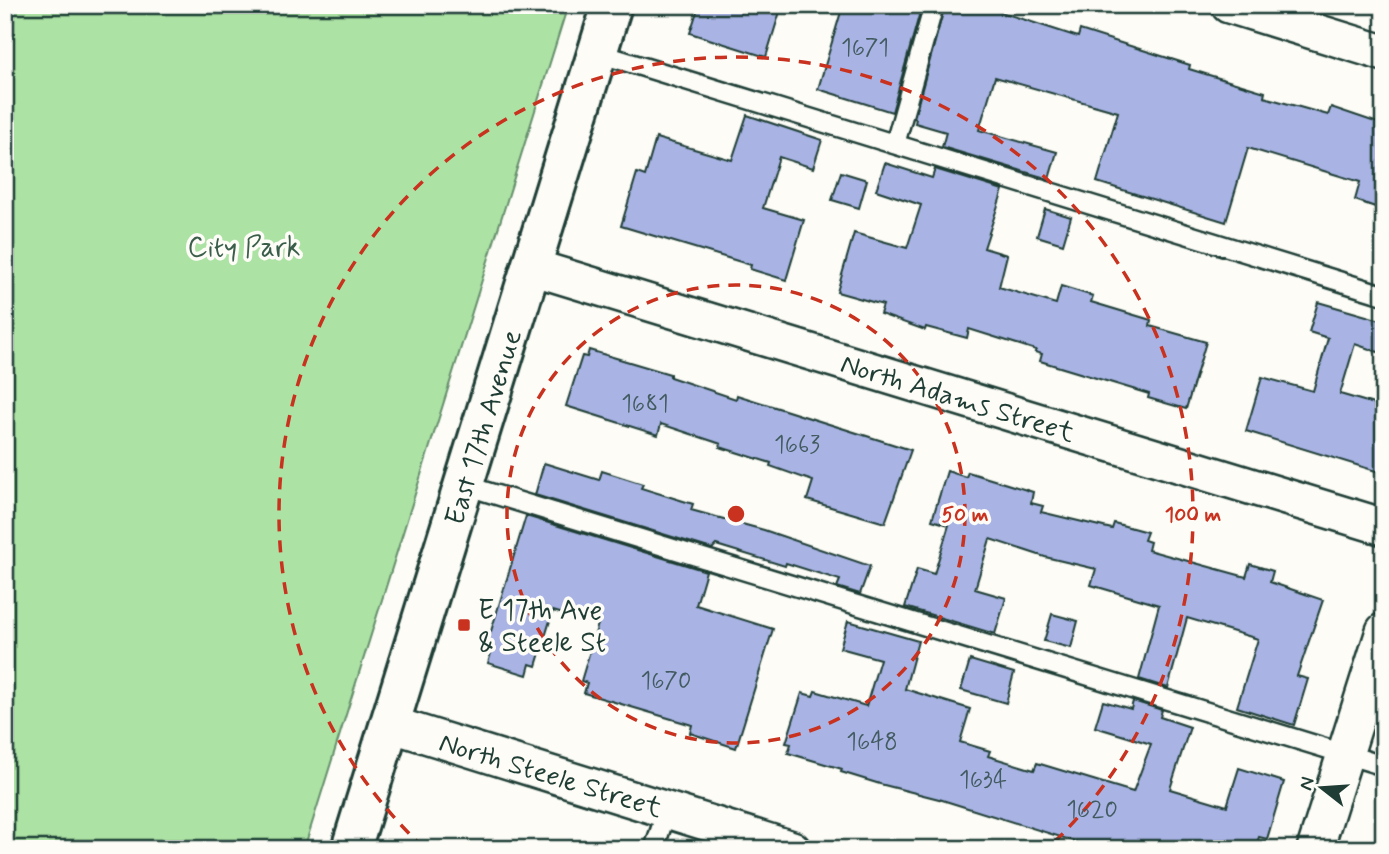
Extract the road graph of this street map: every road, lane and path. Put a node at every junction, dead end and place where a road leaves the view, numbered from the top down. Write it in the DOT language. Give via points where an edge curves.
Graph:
graph roads {
  1 [pos="612,5"];
  2 [pos="934,5"];
  3 [pos="1229,5"];
  4 [pos="598,53"];
  5 [pos="1384,53"];
  6 [pos="895,144"];
  7 [pos="532,267"];
  8 [pos="1384,295"];
  9 [pos="464,485"];
  10 [pos="1384,527"];
  11 [pos="1384,631"];
  12 [pos="390,724"];
  13 [pos="1345,754"];
  14 [pos="1384,766"];
  15 [pos="667,810"];
  16 [pos="351,849"];
  17 [pos="654,849"];
  18 [pos="792,849"];
  19 [pos="1315,849"];
  1 -- 4 [label="main road, East 17th Avenue"];
  2 -- 6 [label="lane"];
  3 -- 5 [label="street"];
  4 -- 6 [label="lane"];
  4 -- 7 [label="main road, East 17th Avenue"];
  6 -- 8 [label="lane"];
  7 -- 9 [label="main road, East 17th Avenue"];
  7 -- 10 [label="street, North Adams Street"];
  9 -- 12 [label="main road, East 17th Avenue"];
  9 -- 13 [label="lane"];
  11 -- 13 [label="street"];
  12 -- 15 [label="street, North Steele Street"];
  12 -- 16 [label="main road, East 17th Avenue"];
  13 -- 14 [label="lane"];
  13 -- 19 [label="street"];
  15 -- 17 [label="lane"];
  15 -- 18 [label="street, North Steele Street"];
}
